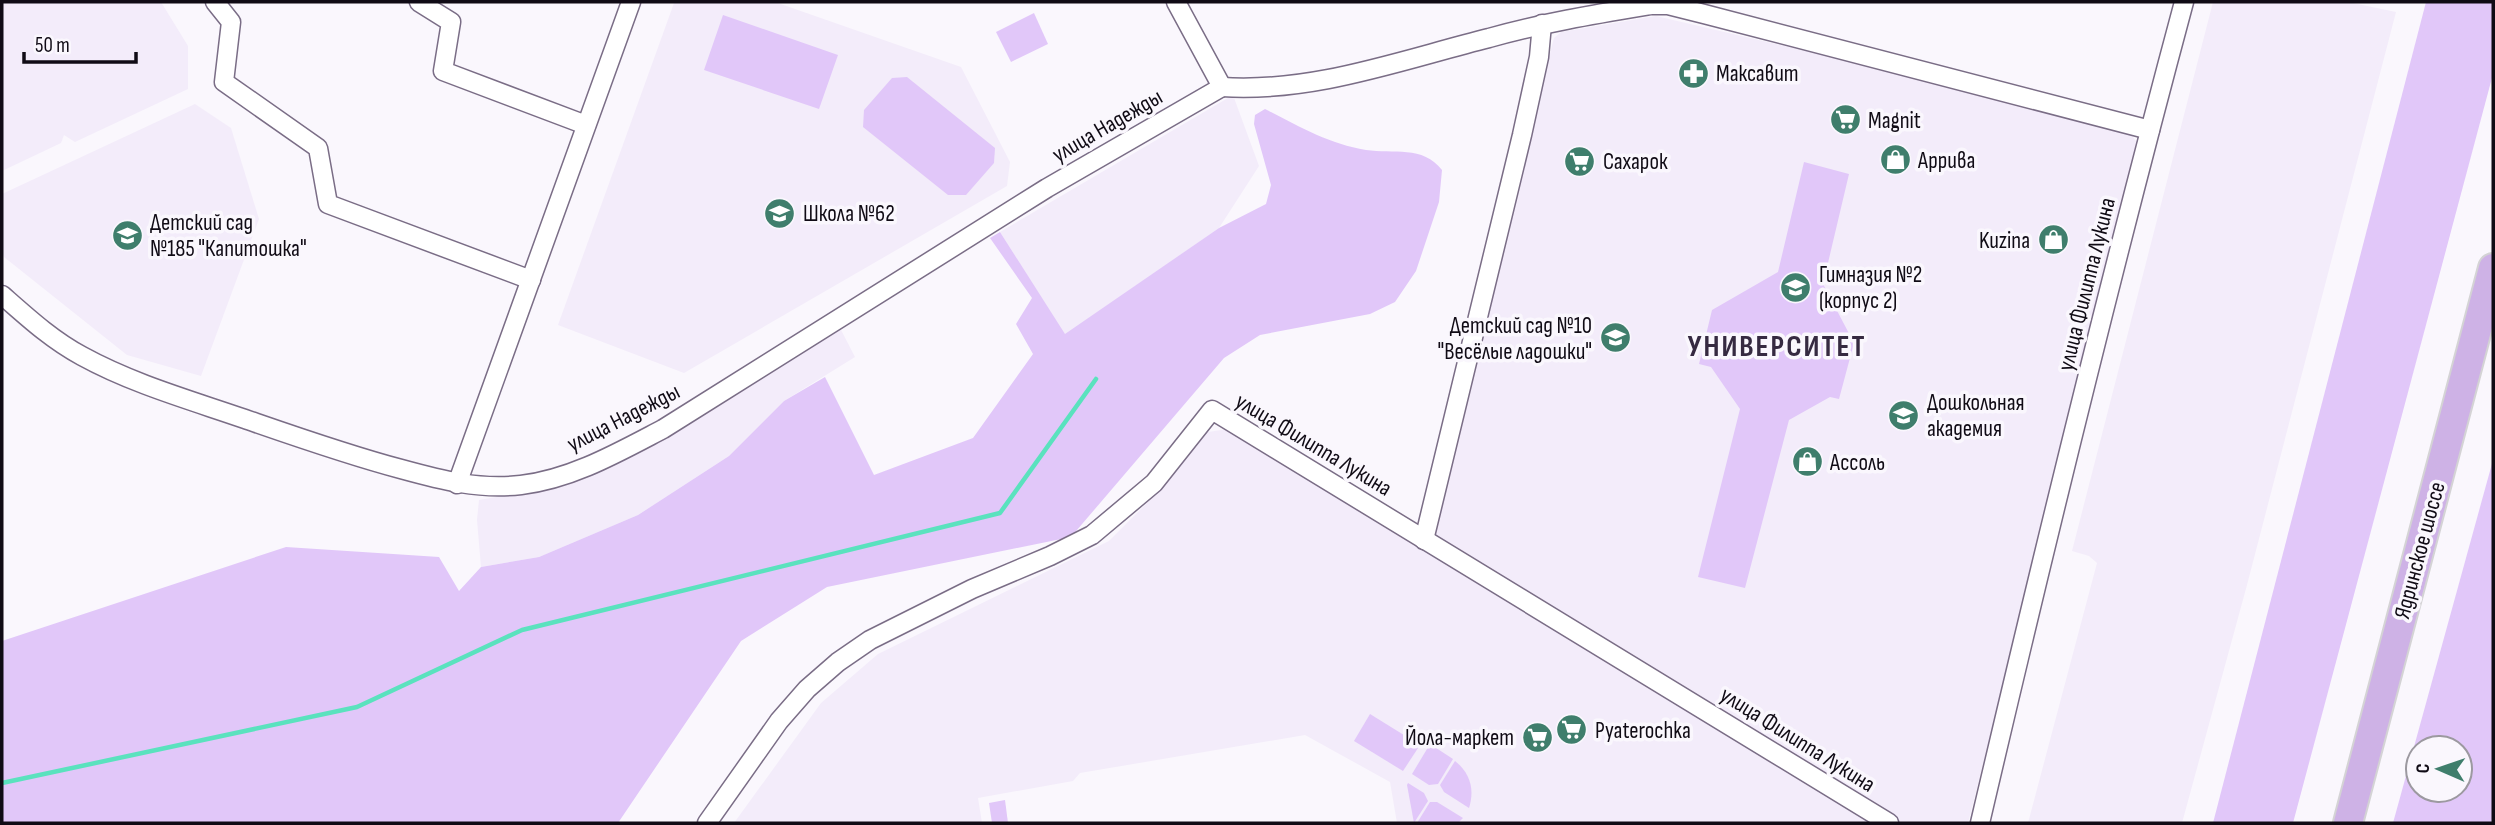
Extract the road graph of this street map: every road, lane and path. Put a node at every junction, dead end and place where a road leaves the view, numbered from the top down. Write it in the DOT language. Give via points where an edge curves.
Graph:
graph roads {
  1 [pos="215,2"];
  2 [pos="419,2"];
  3 [pos="631,2"];
  4 [pos="1176,2"];
  5 [pos="2184,2"];
  6 [pos="1542,24"];
  7 [pos="1222,87"];
  8 [pos="586,125"];
  9 [pos="2150,130"];
  10 [pos="2492,270"];
  11 [pos="531,279"];
  12 [pos="2,295"];
  13 [pos="457,484"];
  14 [pos="1424,541"];
  15 [pos="707,823"];
  16 [pos="1889,823"];
  17 [pos="1980,823"];
  18 [pos="2348,823"];
  1 -- 11 [label="street" via="231,22 224,82 318,148 328,204"];
  2 -- 8 [label="street" via="451,22 443,71"];
  3 -- 8 [label="street"];
  4 -- 7 [label="street"];
  5 -- 9 [label="street, улица Филиппа Лукина"];
  6 -- 7 [label="street" via="1319,81 1255,89"];
  6 -- 9 [label="street" via="1668,5"];
  6 -- 14 [label="street" via="1522,135"];
  7 -- 13 [label="street, улица Надежды" via="1047,188 652,435 556,478 523,485"];
  8 -- 11 [label="street"];
  9 -- 17 [label="street, улица Филиппа Лукина"];
  10 -- 18 [label="main road, Ядринское шоссе"];
  11 -- 13 [label="street"];
  12 -- 13 [label="street, улица Надежды" via="39,328 81,356 146,385 359,458"];
  14 -- 15 [label="street, улица Филиппа Лукина" via="1212,410 1154,482 1092,535 972,589 870,640 838,662 779,721"];
  14 -- 16 [label="street, улица Филиппа Лукина"];
}
